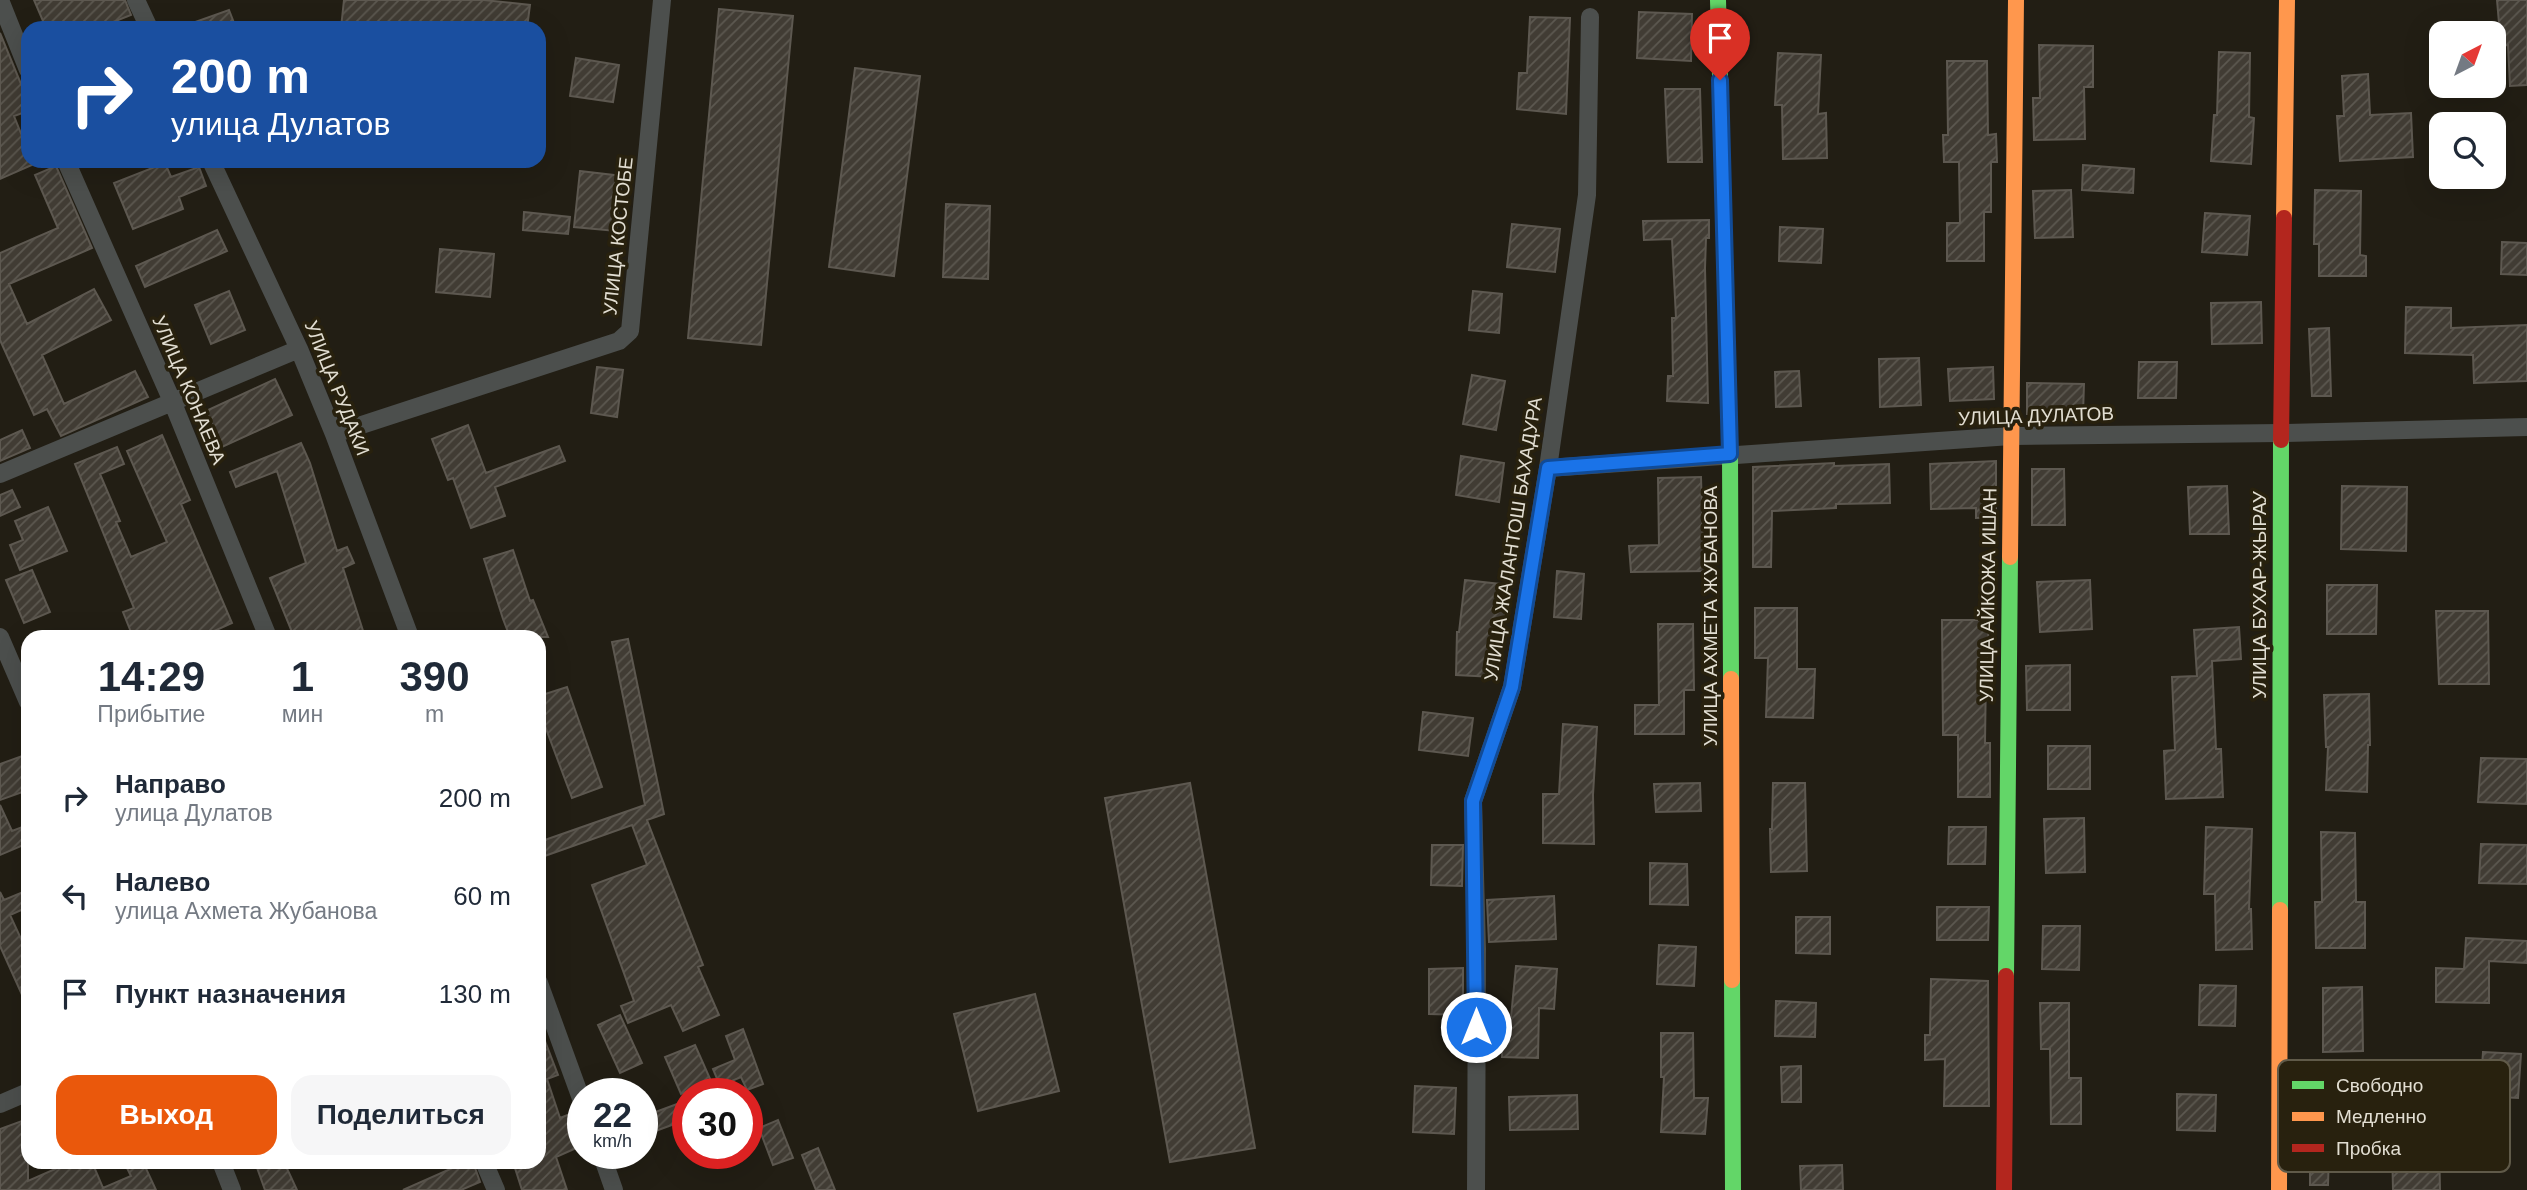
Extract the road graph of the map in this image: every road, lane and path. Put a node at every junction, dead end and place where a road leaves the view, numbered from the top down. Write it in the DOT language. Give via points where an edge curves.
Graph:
graph roads {
  1 [pos="0,0"];
  2 [pos="136,0"];
  3 [pos="662,0"];
  4 [pos="1718,0"];
  5 [pos="2016,0"];
  6 [pos="2287,0"];
  7 [pos="1590,17"];
  8 [pos="146,21"];
  9 [pos="21,52"];
  10 [pos="69,168"];
  11 [pos="214,168"];
  12 [pos="299,349"];
  13 [pos="172,401"];
  14 [pos="2527,427"];
  15 [pos="2281,433"];
  16 [pos="334,434"];
  17 [pos="2011,436"];
  18 [pos="1730,454"];
  19 [pos="1548,468"];
  20 [pos="0,474"];
  21 [pos="265,630"];
  22 [pos="407,630"];
  23 [pos="0,636"];
  24 [pos="21,686"];
  25 [pos="546,1002"];
  26 [pos="2279,1060"];
  27 [pos="574,1078"];
  28 [pos="21,1095"];
  29 [pos="0,1104"];
  30 [pos="224,1169"];
  31 [pos="487,1169"];
  32 [pos="607,1169"];
  33 [pos="2279,1172"];
  34 [pos="232,1190"];
  35 [pos="496,1190"];
  36 [pos="614,1190"];
  37 [pos="1476,1190"];
  38 [pos="1732,1190"];
  39 [pos="2004,1190"];
  40 [pos="2279,1190"];
  1 -- 9 [label="street"];
  2 -- 8 [label="street"];
  3 -- 16 [label="street, УЛИЦА КОСТОБЕ" via="630,331 619,341"];
  4 -- 18 [label="street, УЛИЦА АХМЕТА ЖУБАНОВА"];
  5 -- 17 [label="street, УЛИЦА АЙКОЖА ИШАН"];
  6 -- 15 [label="street, УЛИЦА БУХАР-ЖЫРАУ"];
  7 -- 19 [label="street, УЛИЦА ЖАЛАНТОШ БАХАДУРА" via="1587,195"];
  10 -- 13 [label="street, УЛИЦА КОНАЕВА"];
  11 -- 12 [label="street, УЛИЦА РУДАКИ"];
  12 -- 13 [label="street"];
  12 -- 16 [label="street, УЛИЦА РУДАКИ"];
  13 -- 20 [label="street"];
  13 -- 21 [label="street, УЛИЦА КОНАЕВА"];
  14 -- 15 [label="street, УЛИЦА ДУЛАТОВ"];
  15 -- 17 [label="street, УЛИЦА ДУЛАТОВ"];
  15 -- 26 [label="street, УЛИЦА БУХАР-ЖЫРАУ"];
  16 -- 22 [label="street, УЛИЦА РУДАКИ"];
  17 -- 18 [label="street, УЛИЦА ДУЛАТОВ"];
  17 -- 39 [label="street, УЛИЦА АЙКОЖА ИШАН"];
  18 -- 19 [label="street, УЛИЦА ДУЛАТОВ"];
  18 -- 38 [label="street, УЛИЦА АХМЕТА ЖУБАНОВА"];
  19 -- 37 [label="street, УЛИЦА ЖАЛАНТОШ БАХАДУРА" via="1512,687 1473,801"];
  23 -- 24 [label="street"];
  25 -- 27 [label="street"];
  28 -- 29 [label="street"];
  30 -- 34 [label="street"];
  31 -- 35 [label="street"];
  32 -- 36 [label="street"];
  33 -- 40 [label="street, УЛИЦА БУХАР-ЖЫРАУ"];
}
